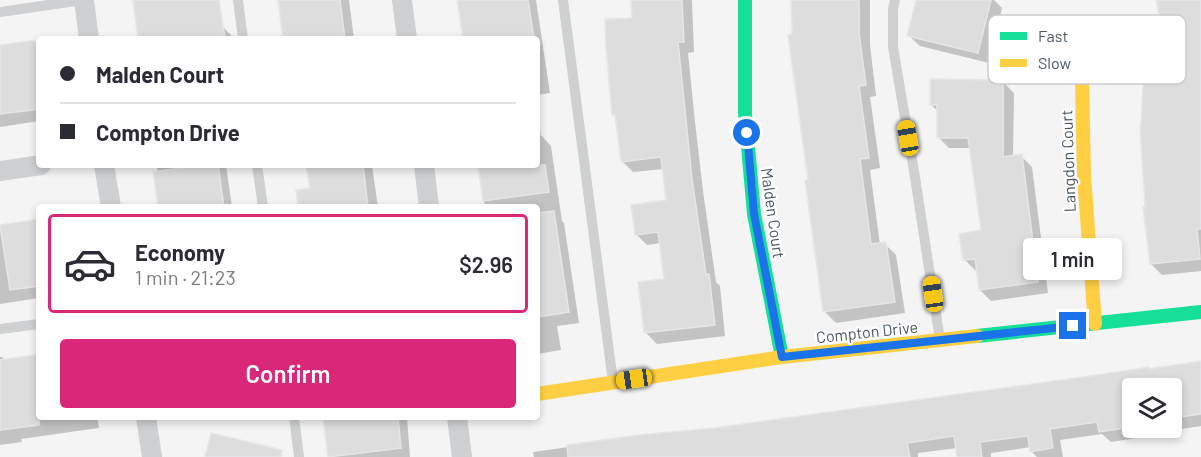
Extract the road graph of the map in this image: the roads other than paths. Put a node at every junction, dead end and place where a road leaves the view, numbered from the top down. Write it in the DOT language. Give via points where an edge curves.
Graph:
graph roads {
  1 [pos="83,0"];
  2 [pos="238,0"];
  3 [pos="402,0"];
  4 [pos="563,0"];
  5 [pos="745,0"];
  6 [pos="895,0"];
  7 [pos="0,12"];
  8 [pos="89,36"];
  9 [pos="243,36"];
  10 [pos="407,36"];
  11 [pos="1082,84"];
  12 [pos="36,166"];
  13 [pos="104,168"];
  14 [pos="257,168"];
  15 [pos="424,168"];
  16 [pos="0,171"];
  17 [pos="110,204"];
  18 [pos="263,204"];
  19 [pos="429,204"];
  20 [pos="1201,312"];
  21 [pos="36,324"];
  22 [pos="1095,324"];
  23 [pos="0,329"];
  24 [pos="940,341"];
  25 [pos="782,357"];
  26 [pos="613,382"];
  27 [pos="540,394"];
  28 [pos="146,420"];
  29 [pos="294,420"];
  30 [pos="457,420"];
  31 [pos="152,457"];
  32 [pos="299,457"];
  33 [pos="462,457"];
  1 -- 7 [label="lane"];
  1 -- 8 [label="street"];
  2 -- 9 [label="lane"];
  3 -- 10 [label="street"];
  4 -- 26 [label="lane"];
  5 -- 25 [label="street, Malden Court" via="745,113 754,214"];
  6 -- 24 [label="lane" via="893,47"];
  11 -- 22 [label="street, Langdon Court" via="1084,176"];
  12 -- 16 [label="street"];
  13 -- 17 [label="street"];
  14 -- 18 [label="lane"];
  15 -- 19 [label="street"];
  20 -- 22 [label="street, Compton Drive"];
  21 -- 23 [label="lane"];
  22 -- 24 [label="street, Compton Drive"];
  24 -- 25 [label="street, Compton Drive"];
  25 -- 26 [label="street, Compton Drive"];
  26 -- 27 [label="street, Compton Drive"];
  28 -- 31 [label="street"];
  29 -- 32 [label="lane"];
  30 -- 33 [label="street"];
}
